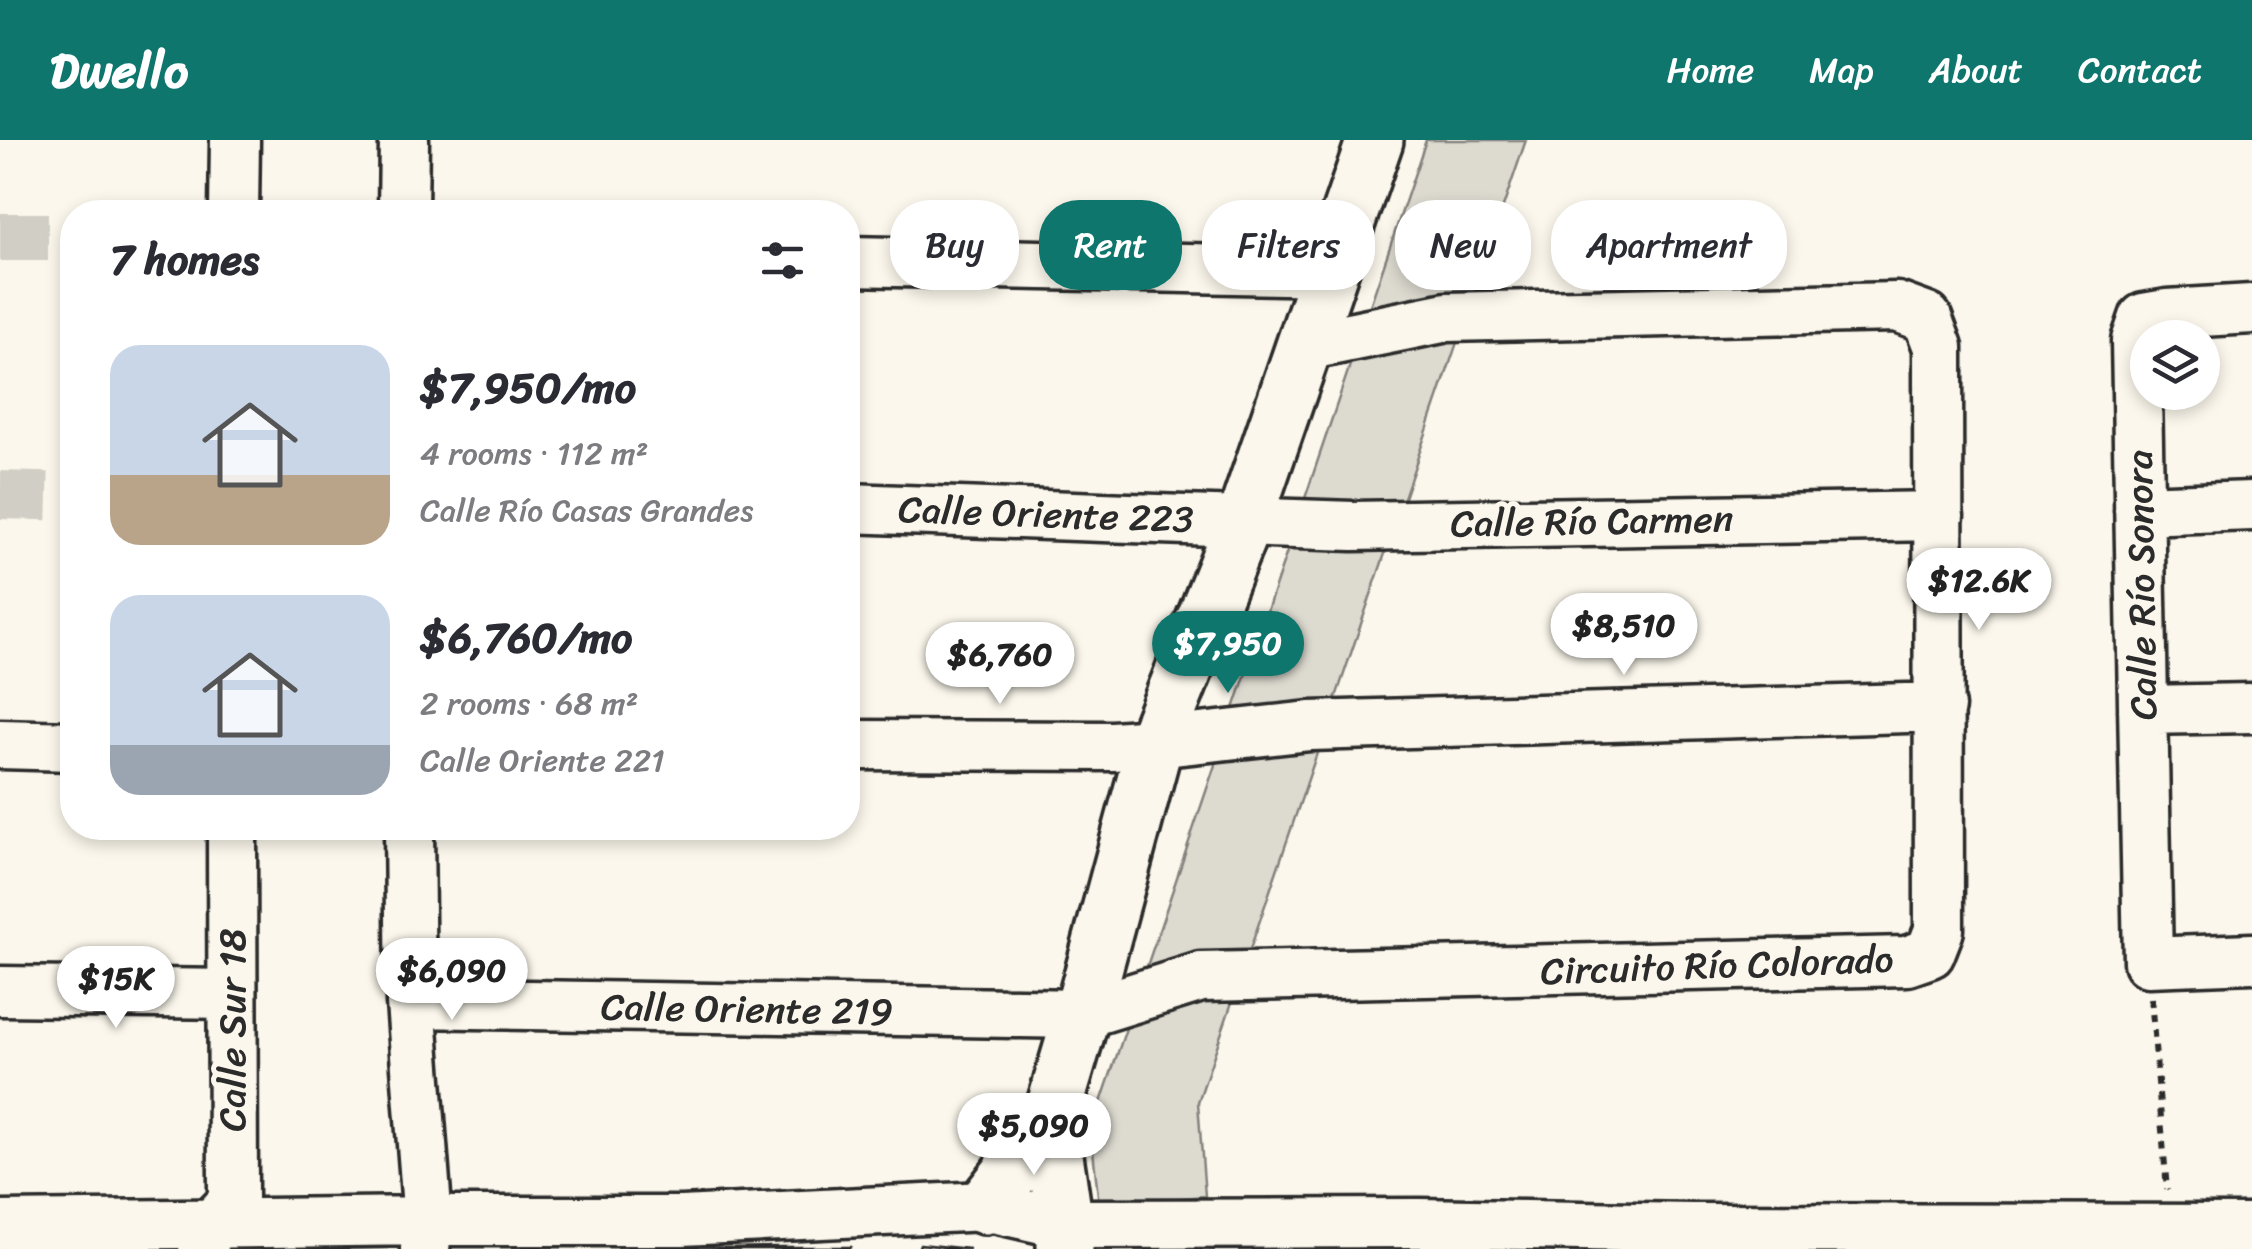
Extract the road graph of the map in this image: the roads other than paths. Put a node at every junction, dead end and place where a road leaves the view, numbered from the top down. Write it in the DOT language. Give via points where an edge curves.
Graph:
graph roads {
  1 [pos="234,140"];
  2 [pos="404,140"];
  3 [pos="1375,140"];
  4 [pos="234,200"];
  5 [pos="403,200"];
  6 [pos="1355,200"];
  7 [pos="860,262"];
  8 [pos="1202,269"];
  9 [pos="1324,290"];
  10 [pos="2252,309"];
  11 [pos="1305,346"];
  12 [pos="2252,506"];
  13 [pos="860,508"];
  14 [pos="2139,510"];
  15 [pos="1940,516"];
  16 [pos="1244,521"];
  17 [pos="1940,707"];
  18 [pos="2252,708"];
  19 [pos="2143,710"];
  20 [pos="0,744"];
  21 [pos="1155,744"];
  22 [pos="860,745"];
  23 [pos="60,746"];
  24 [pos="232,840"];
  25 [pos="409,840"];
  26 [pos="2252,958"];
  27 [pos="0,991"];
  28 [pos="232,994"];
  29 [pos="411,1003"];
  30 [pos="1082,1014"];
  31 [pos="1050,1122"];
  32 [pos="985,1206"];
  33 [pos="0,1226"];
  34 [pos="2252,1229"];
  35 [pos="891,1230"];
  36 [pos="426,1235"];
  37 [pos="677,1235"];
  38 [pos="207,1236"];
  39 [pos="1442,1236"];
  40 [pos="1065,1237"];
  41 [pos="1688,1238"];
  42 [pos="1932,1238"];
  43 [pos="2166,1239"];
  1 -- 4 [label="street"];
  2 -- 5 [label="street"];
  3 -- 6 [label="main road"];
  7 -- 8 [label="street"];
  9 -- 11 [label="main road"];
  10 -- 14 [label="street, Calle Río Sonora" via="2144,318 2136,340"];
  11 -- 15 [label="street, Circuito Río Colorado" via="1447,317 1898,306 1927,318 1938,347"];
  11 -- 16 [label="main road"];
  12 -- 14 [label="street"];
  13 -- 16 [label="street, Calle Oriente 223"];
  14 -- 19 [label="street, Calle Río Sonora"];
  15 -- 16 [label="street, Calle Río Carmen" via="1353,526"];
  15 -- 17 [label="street, Circuito Río Colorado"];
  16 -- 21 [label="main road"];
  17 -- 21 [label="street" via="1310,726"];
  17 -- 30 [label="street, Circuito Río Colorado" via="1940,930 1930,953 1907,961 1202,977"];
  18 -- 19 [label="street"];
  19 -- 26 [label="street, Calle Río Sonora" via="2148,962"];
  20 -- 23 [label="street"];
  21 -- 22 [label="street"];
  21 -- 30 [label="main road"];
  24 -- 28 [label="street, Calle Sur 18"];
  25 -- 29 [label="street"];
  27 -- 28 [label="street"];
  28 -- 38 [label="street, Calle Sur 18" via="233,1202"];
  29 -- 30 [label="street, Calle Oriente 219"];
  29 -- 36 [label="street"];
  30 -- 31 [label="main road"];
  31 -- 32 [label="main road"];
  31 -- 40 [label="main road"];
  32 -- 35 [label="street"];
  32 -- 40 [label="street"];
  33 -- 38 [label="street"];
  34 -- 43 [label="street"];
  35 -- 37 [label="street"];
  36 -- 37 [label="street"];
  36 -- 38 [label="street"];
  39 -- 40 [label="street"];
  39 -- 41 [label="street"];
  41 -- 42 [label="street"];
  42 -- 43 [label="street"];
}
